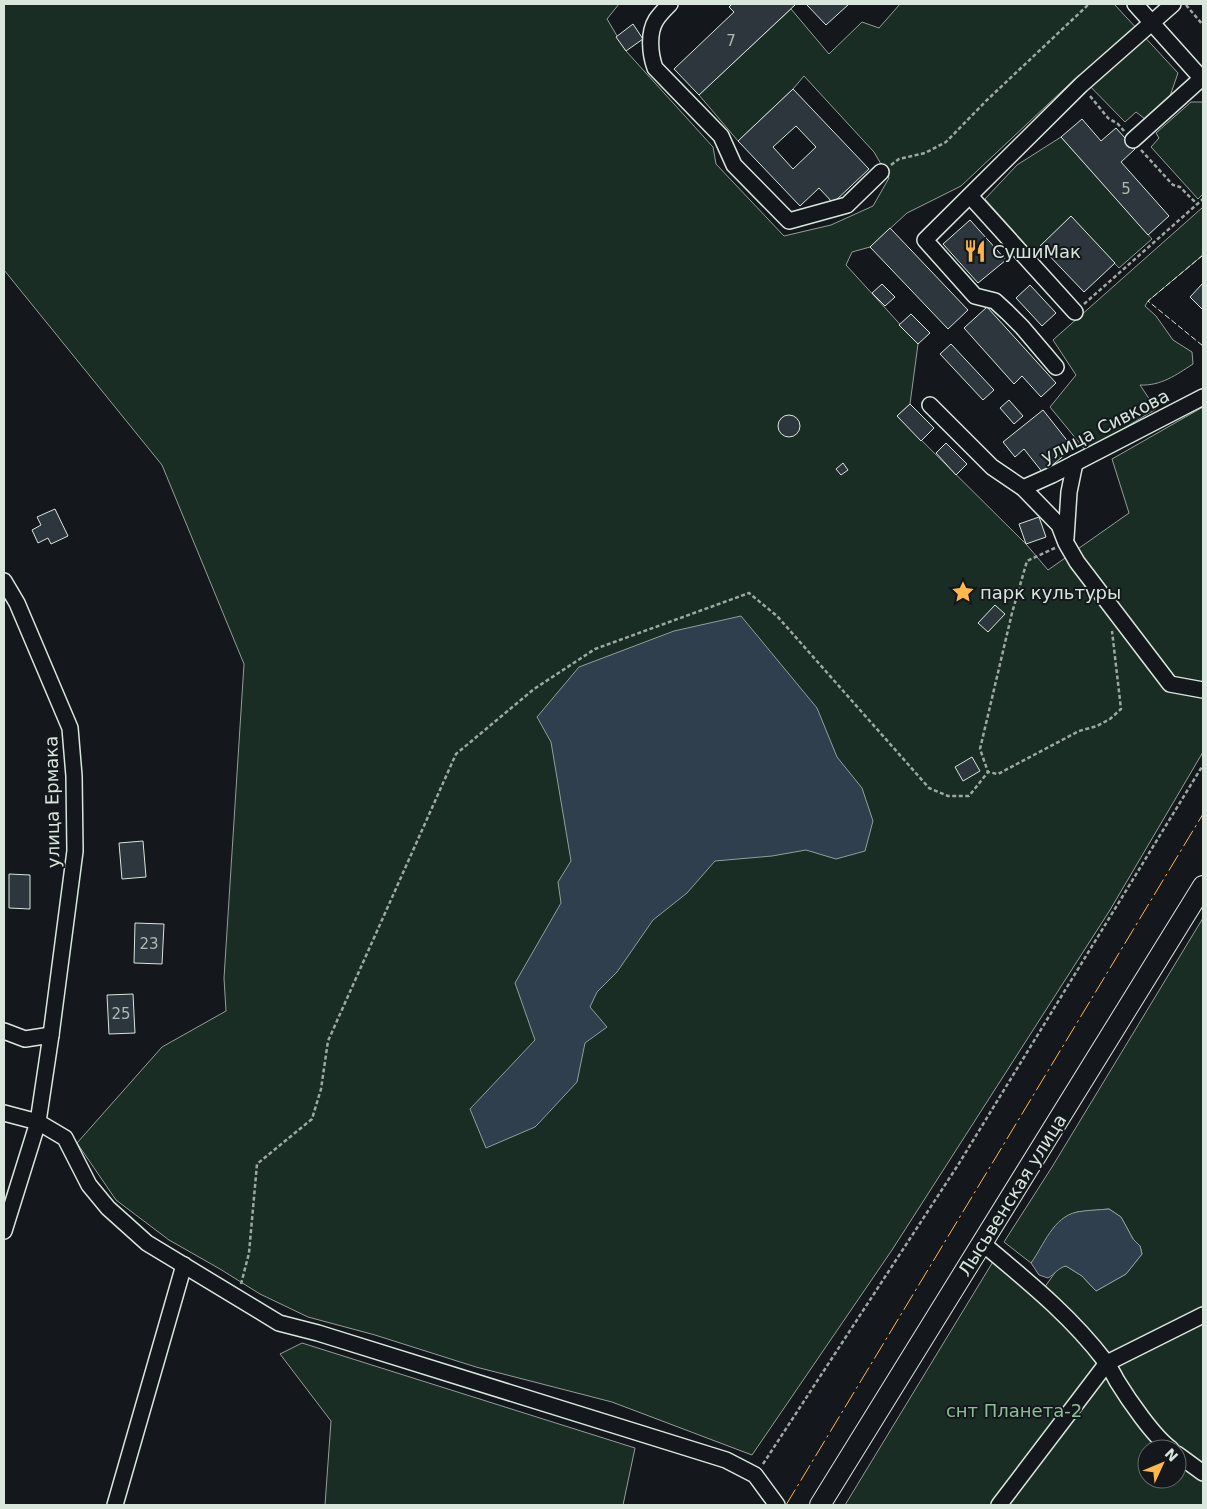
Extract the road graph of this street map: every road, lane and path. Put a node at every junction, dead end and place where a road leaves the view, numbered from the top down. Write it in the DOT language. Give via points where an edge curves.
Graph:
graph roads {
  1 [pos="670,4"];
  2 [pos="1089,4"];
  3 [pos="1135,4"];
  4 [pos="1173,4"];
  5 [pos="1185,4"];
  6 [pos="1152,22"];
  7 [pos="1203,24"];
  8 [pos="1202,79"];
  9 [pos="1133,140"];
  10 [pos="881,172"];
  11 [pos="970,196"];
  12 [pos="1203,199"];
  13 [pos="1075,312"];
  14 [pos="1056,367"];
  15 [pos="1203,397"];
  16 [pos="930,405"];
  17 [pos="1075,463"];
  18 [pos="1023,488"];
  19 [pos="1066,543"];
  20 [pos="4,581"];
  21 [pos="1107,603"];
  22 [pos="1203,690"];
  23 [pos="1203,765"];
  24 [pos="988,772"];
  25 [pos="1203,886"];
  26 [pos="4,1032"];
  27 [pos="52,1036"];
  28 [pos="4,1113"];
  29 [pos="38,1122"];
  30 [pos="4,1231"];
  31 [pos="982,1243"];
  32 [pos="184,1265"];
  33 [pos="238,1298"];
  34 [pos="1203,1315"];
  35 [pos="1107,1363"];
  36 [pos="1160,1439"];
  37 [pos="1187,1461"];
  38 [pos="1203,1473"];
  39 [pos="755,1475"];
  40 [pos="115,1505"];
  41 [pos="777,1505"];
  42 [pos="820,1505"];
  43 [pos="999,1505"];
  1 -- 10 [label="street" via="655,21 651,39 650,55 656,68 721,136 734,165 789,221 847,205"];
  2 -- 10 [label="path" via="946,142 899,160"];
  3 -- 6 [label="street"];
  4 -- 6 [label="street"];
  5 -- 7 [label="path"];
  6 -- 8 [label="street"];
  6 -- 11 [label="street" via="1081,85"];
  8 -- 9 [label="street"];
  11 -- 13 [label="street"];
  11 -- 14 [label="street" via="925,240 975,296 995,301"];
  12 -- 13 [label="path"];
  15 -- 17 [label="street, улица Сивкова"];
  16 -- 18 [label="street" via="992,467"];
  17 -- 18 [label="street, улица Сивкова"];
  17 -- 19 [label="street" via="1069,492"];
  18 -- 19 [label="street" via="1059,525"];
  19 -- 21 [label="street"];
  19 -- 24 [label="path" via="1027,561 980,749"];
  20 -- 27 [label="street, улица Ермака" via="70,728 75,851"];
  21 -- 22 [label="street" via="1170,684"];
  21 -- 24 [label="path" via="1121,709 1097,726 1079,731 998,774"];
  23 -- 39 [label="path" via="958,1165"];
  24 -- 33 [label="path" via="969,796 948,796 929,788 777,616 749,593 595,650 534,689 456,754 328,1040 321,1088 312,1119 258,1164 248,1253"];
  25 -- 31 [label="main road, Лысьвенская улица"];
  26 -- 27 [label="street" via="25,1039"];
  27 -- 29 [label="street, улица Ермака"];
  28 -- 29 [label="street"];
  29 -- 30 [label="street, улица Ермака"];
  29 -- 32 [label="street" via="65,1138 89,1185 108,1208 147,1243"];
  31 -- 35 [label="street" via="1048,1298 1076,1325"];
  31 -- 42 [label="main road, Лысьвенская улица"];
  32 -- 33 [label="street"];
  32 -- 40 [label="street"];
  33 -- 39 [label="street" via="279,1323 726,1460"];
  34 -- 35 [label="street"];
  35 -- 36 [label="street"];
  35 -- 43 [label="street"];
  37 -- 38 [label="street"];
  39 -- 41 [label="street"];
}
